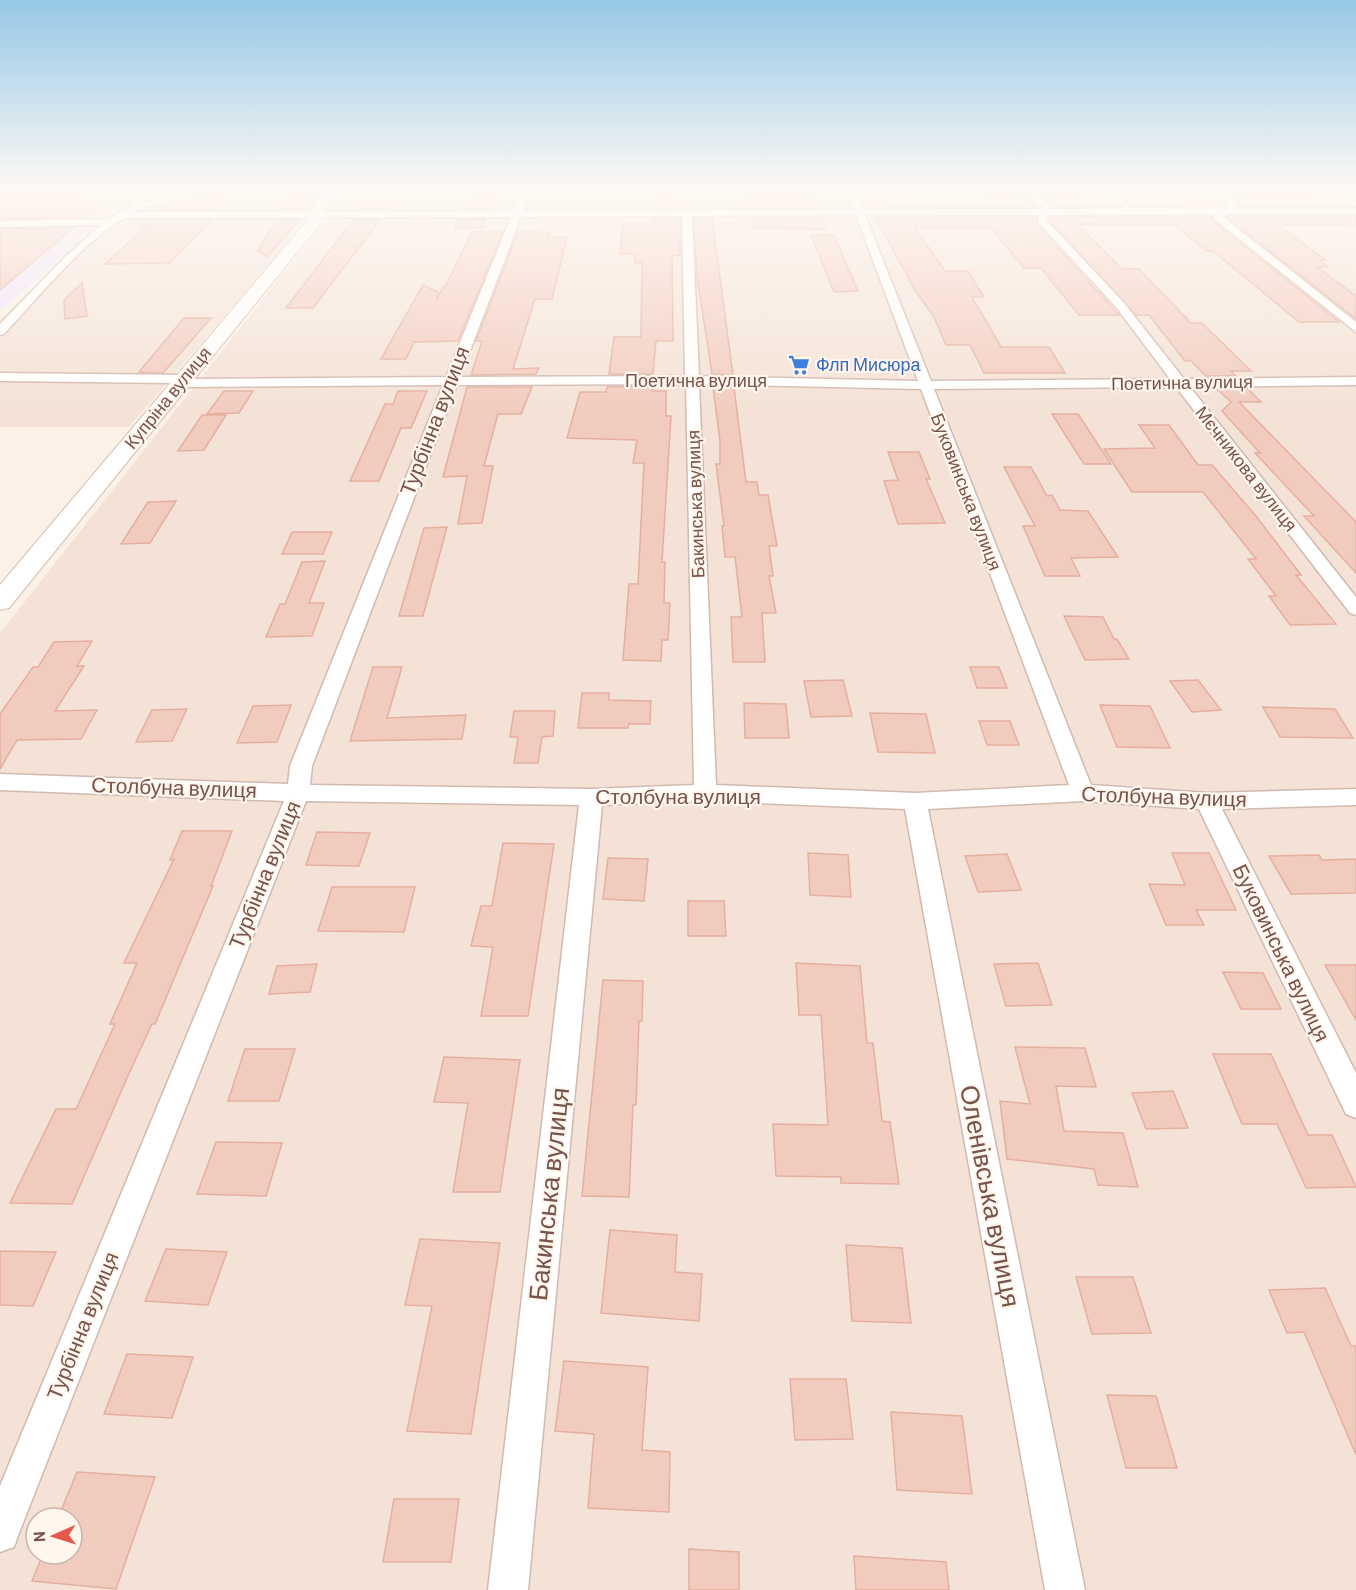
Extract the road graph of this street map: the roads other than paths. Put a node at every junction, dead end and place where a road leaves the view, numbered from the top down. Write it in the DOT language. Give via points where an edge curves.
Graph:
graph roads {
  1 [pos="64,265"];
  2 [pos="278,265"];
  3 [pos="497,265"];
  4 [pos="689,265"];
  5 [pos="880,265"];
  6 [pos="1083,265"];
  7 [pos="1277,265"];
  8 [pos="1356,328"];
  9 [pos="0,331"];
  10 [pos="0,377"];
  11 [pos="692,380"];
  12 [pos="181,381"];
  13 [pos="1356,381"];
  14 [pos="450,382"];
  15 [pos="1179,383"];
  16 [pos="924,385"];
  17 [pos="0,602"];
  18 [pos="1356,609"];
  19 [pos="0,782"];
  20 [pos="298,793"];
  21 [pos="705,793"];
  22 [pos="1083,793"];
  23 [pos="591,797"];
  24 [pos="1356,797"];
  25 [pos="915,801"];
  26 [pos="1207,801"];
  27 [pos="1356,1104"];
  28 [pos="0,1533"];
  29 [pos="508,1590"];
  30 [pos="1065,1590"];
  1 -- 9 [label="street"];
  2 -- 12 [label="main road, Купріна вулиця"];
  3 -- 14 [label="street, Турбінна вулиця"];
  4 -- 11 [label="street, Бакинська вулиця"];
  5 -- 16 [label="street, Буковинська вулиця"];
  6 -- 15 [label="street, Мєчникова вулиця" via="1120,305"];
  7 -- 8 [label="street"];
  10 -- 12 [label="street, Поетична вулиця"];
  11 -- 14 [label="street, Поетична вулиця"];
  11 -- 16 [label="street, Поетична вулиця"];
  11 -- 21 [label="street, Бакинська вулиця"];
  12 -- 14 [label="street, Поетична вулиця"];
  12 -- 17 [label="main road, Купріна вулиця"];
  13 -- 15 [label="street, Поетична вулиця"];
  14 -- 20 [label="street, Турбінна вулиця" via="301,766"];
  15 -- 16 [label="street, Поетична вулиця"];
  15 -- 18 [label="street, Мєчникова вулиця"];
  16 -- 22 [label="street, Буковинська вулиця"];
  19 -- 20 [label="street, Столбуна вулиця"];
  20 -- 23 [label="street, Столбуна вулиця"];
  20 -- 28 [label="street, Турбінна вулиця"];
  21 -- 23 [label="street, Столбуна вулиця"];
  21 -- 25 [label="street, Столбуна вулиця"];
  22 -- 25 [label="street, Столбуна вулиця"];
  22 -- 26 [label="street, Столбуна вулиця"];
  23 -- 29 [label="street, Бакинська вулиця"];
  24 -- 26 [label="street, Столбуна вулиця"];
  25 -- 30 [label="street, Оленівська вулиця"];
  26 -- 27 [label="street, Буковинська вулиця"];
}
